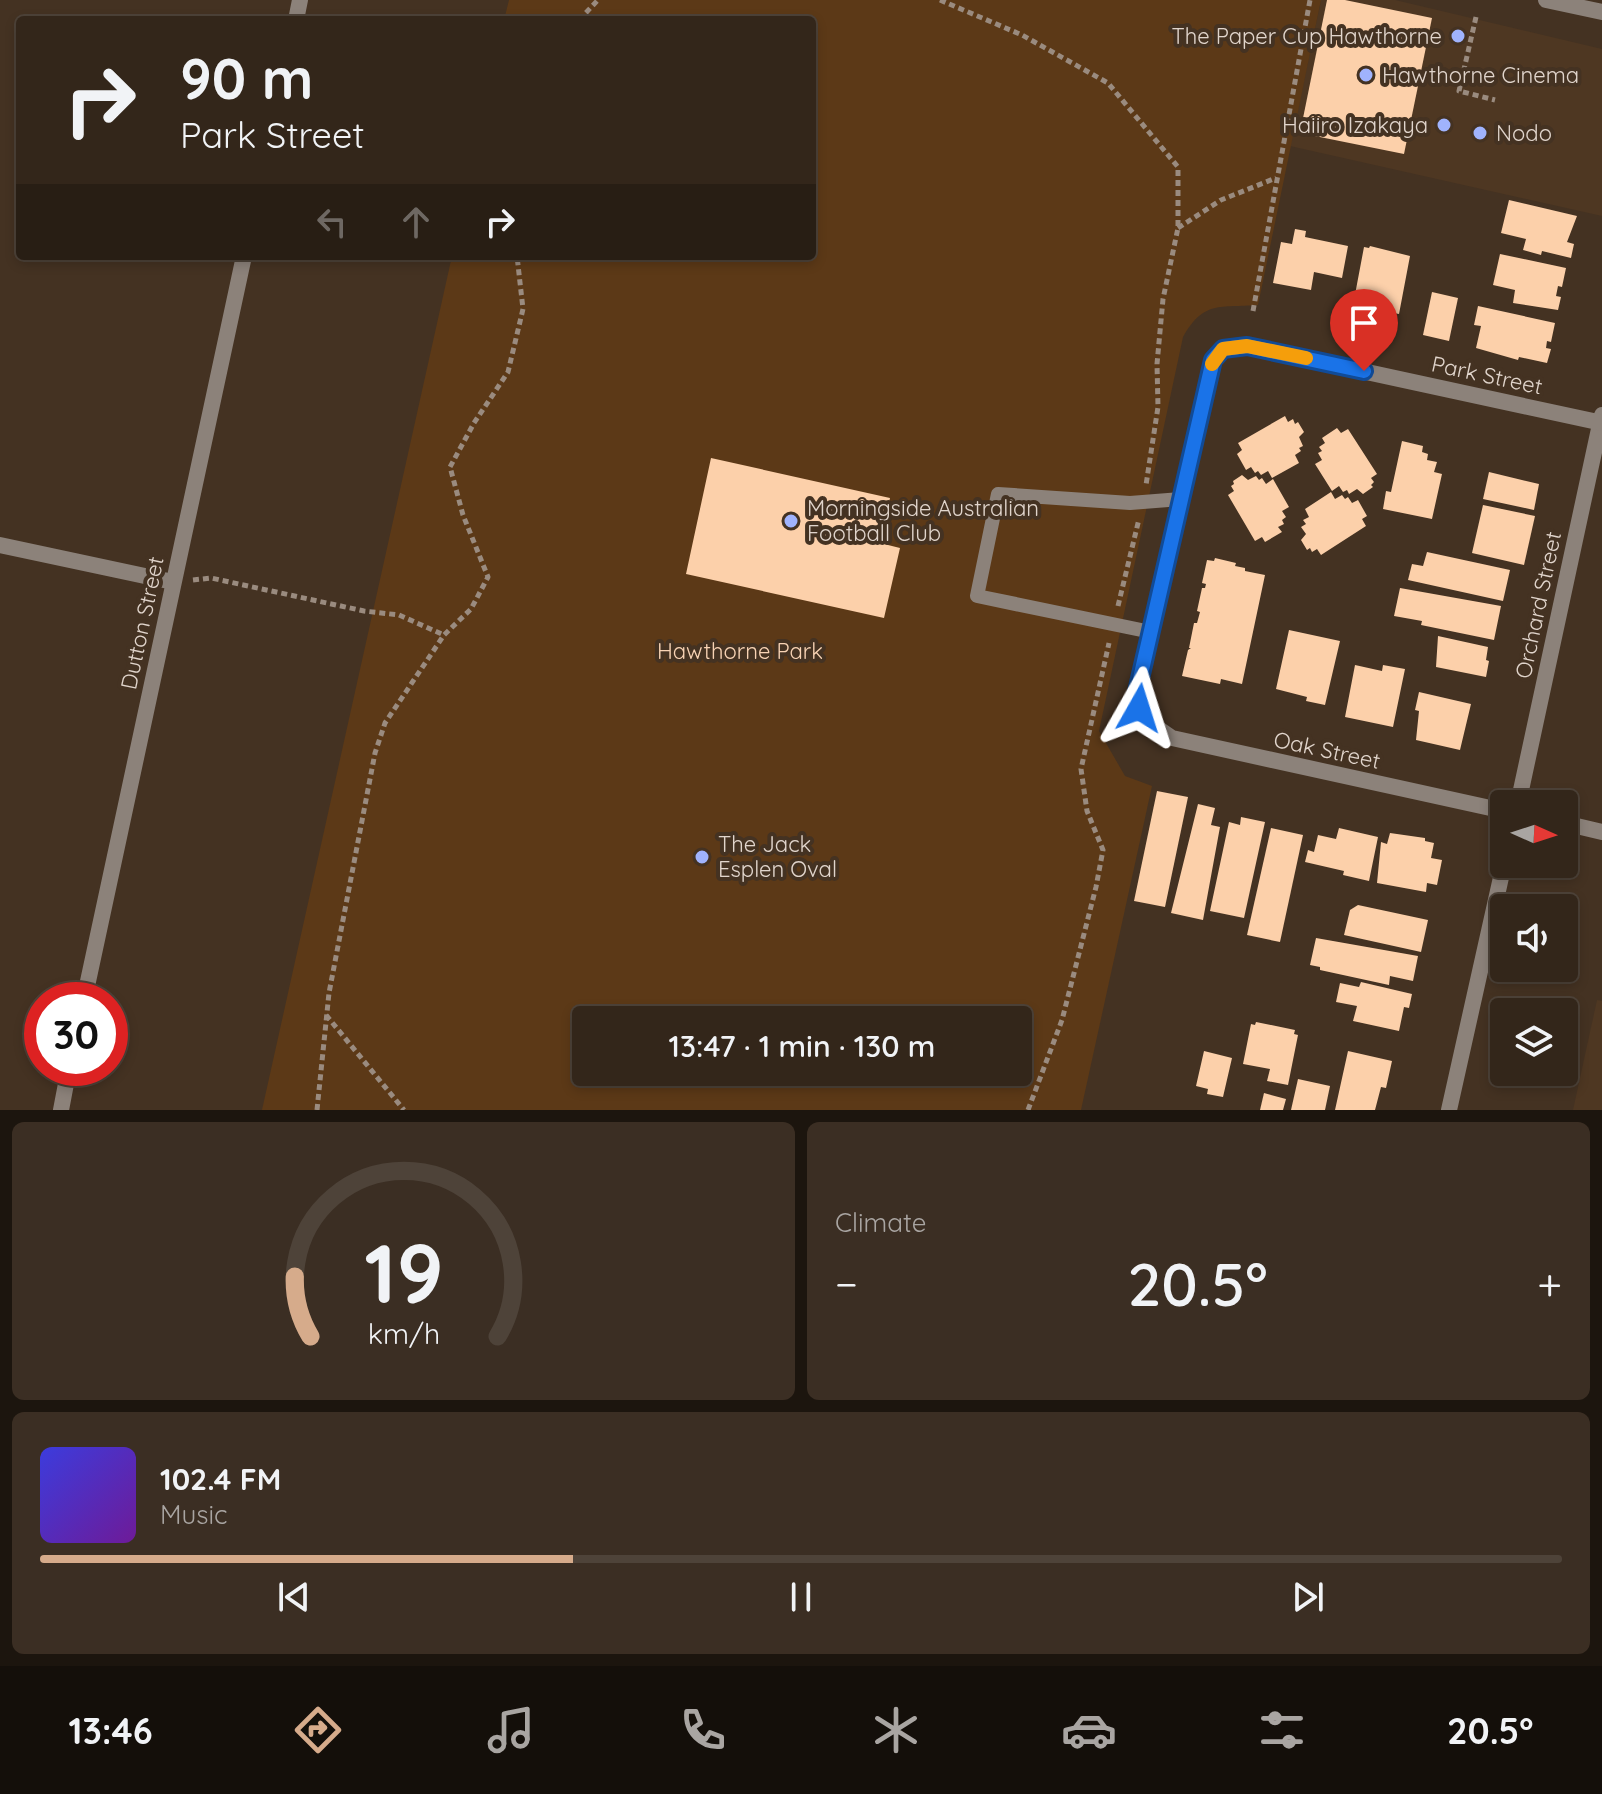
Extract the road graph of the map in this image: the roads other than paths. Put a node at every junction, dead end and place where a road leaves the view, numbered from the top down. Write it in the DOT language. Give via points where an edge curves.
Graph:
graph roads {
  1 [pos="1546,0"];
  2 [pos="1602,12"];
  3 [pos="243,260"];
  4 [pos="1601,420"];
  5 [pos="1181,499"];
  6 [pos="0,545"];
  7 [pos="173,582"];
  8 [pos="1151,632"];
  9 [pos="1146,720"];
  10 [pos="1521,790"];
  11 [pos="1490,808"];
  12 [pos="1578,826"];
  13 [pos="1602,832"];
  14 [pos="1501,878"];
  15 [pos="88,982"];
  16 [pos="66,1086"];
  17 [pos="61,1110"];
  18 [pos="1449,1110"];
  1 -- 2 [label="street"];
  3 -- 7 [label="street, Dutton Street"];
  4 -- 5 [label="street, Park Street" via="1247,346 1223,349 1213,360"];
  4 -- 10 [label="street, Orchard Street"];
  5 -- 8 [label="street, Park Street"];
  5 -- 8 [label="lane" via="1143,504 998,494 977,596"];
  6 -- 7 [label="street"];
  7 -- 15 [label="street, Dutton Street"];
  8 -- 9 [label="street, Park Street" via="1136,696"];
  9 -- 11 [label="street, Oak Street" via="1172,738"];
  12 -- 13 [label="street"];
  14 -- 18 [label="street"];
  16 -- 17 [label="street"];
}
